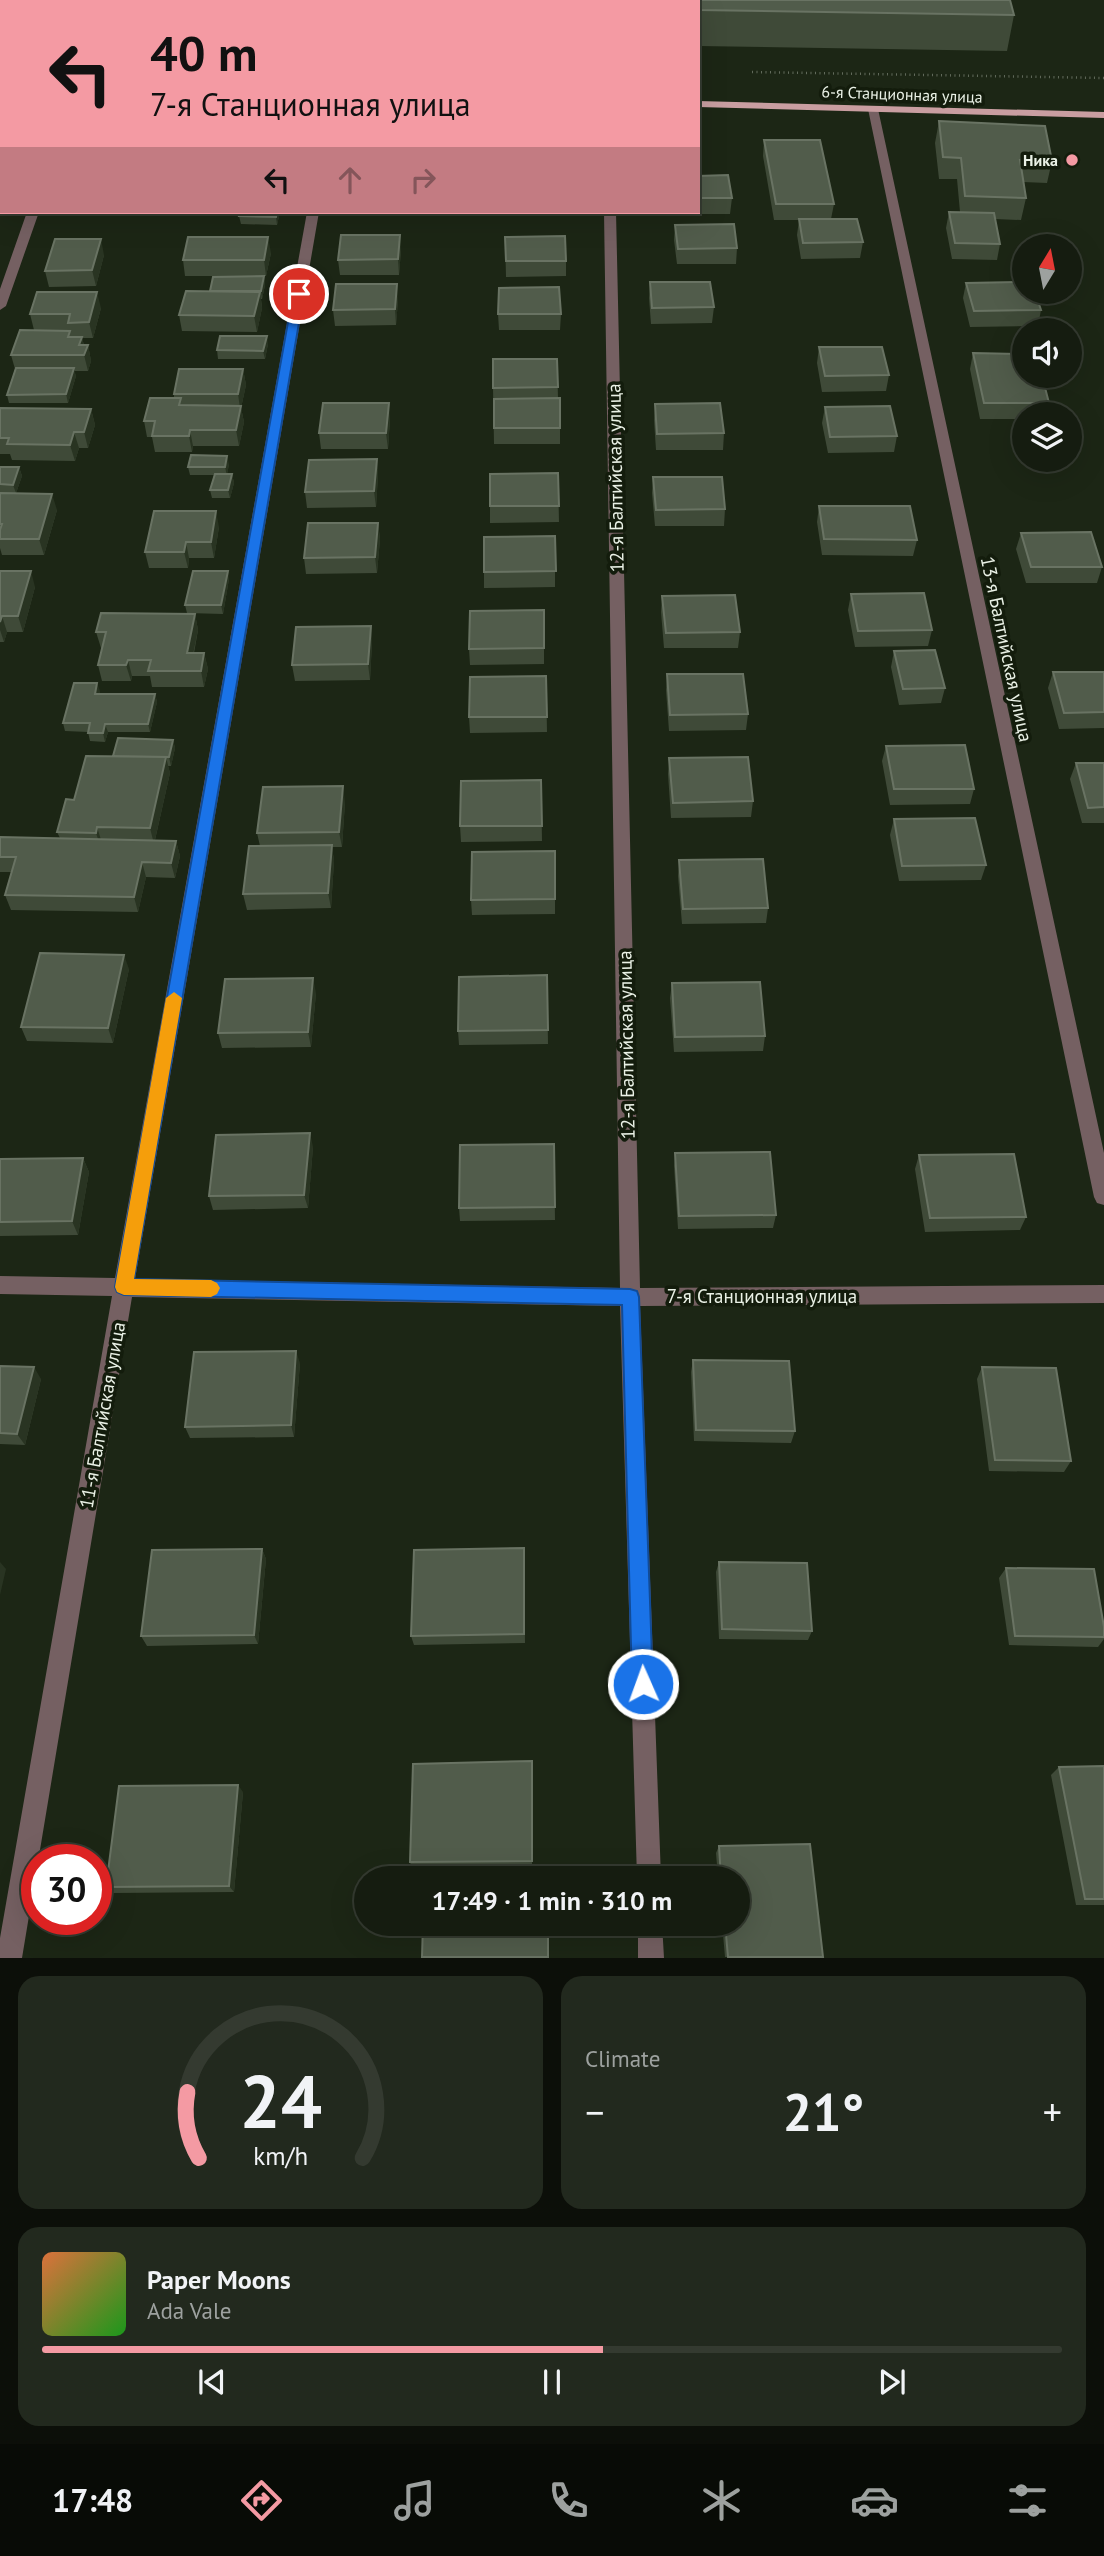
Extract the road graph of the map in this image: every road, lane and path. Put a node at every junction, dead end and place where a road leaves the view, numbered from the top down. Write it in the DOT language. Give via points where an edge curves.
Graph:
graph roads {
  1 [pos="740,72"];
  2 [pos="1104,78"];
  3 [pos="700,104"];
  4 [pos="873,109"];
  5 [pos="1104,115"];
  6 [pos="32,214"];
  7 [pos="313,214"];
  8 [pos="610,214"];
  9 [pos="0,306"];
  10 [pos="1104,1198"];
  11 [pos="0,1285"];
  12 [pos="124,1287"];
  13 [pos="1104,1294"];
  14 [pos="630,1297"];
  15 [pos="649,1866"];
  16 [pos="651,1936"];
  17 [pos="9,1958"];
  18 [pos="652,1958"];
  1 -- 2 [label="path"];
  3 -- 4 [label="main road, 6-я Станционная улица"];
  4 -- 5 [label="main road, 6-я Станционная улица"];
  4 -- 10 [label="street, 13-я Балтийская улица"];
  6 -- 9 [label="street"];
  7 -- 12 [label="street, 11-я Балтийская улица"];
  8 -- 14 [label="street, 12-я Балтийская улица"];
  11 -- 12 [label="street, 7-я Станционная улица"];
  12 -- 14 [label="street, 7-я Станционная улица"];
  12 -- 17 [label="street, 11-я Балтийская улица"];
  13 -- 14 [label="street, 7-я Станционная улица"];
  14 -- 15 [label="street, 12-я Балтийская улица"];
  16 -- 18 [label="street"];
}
